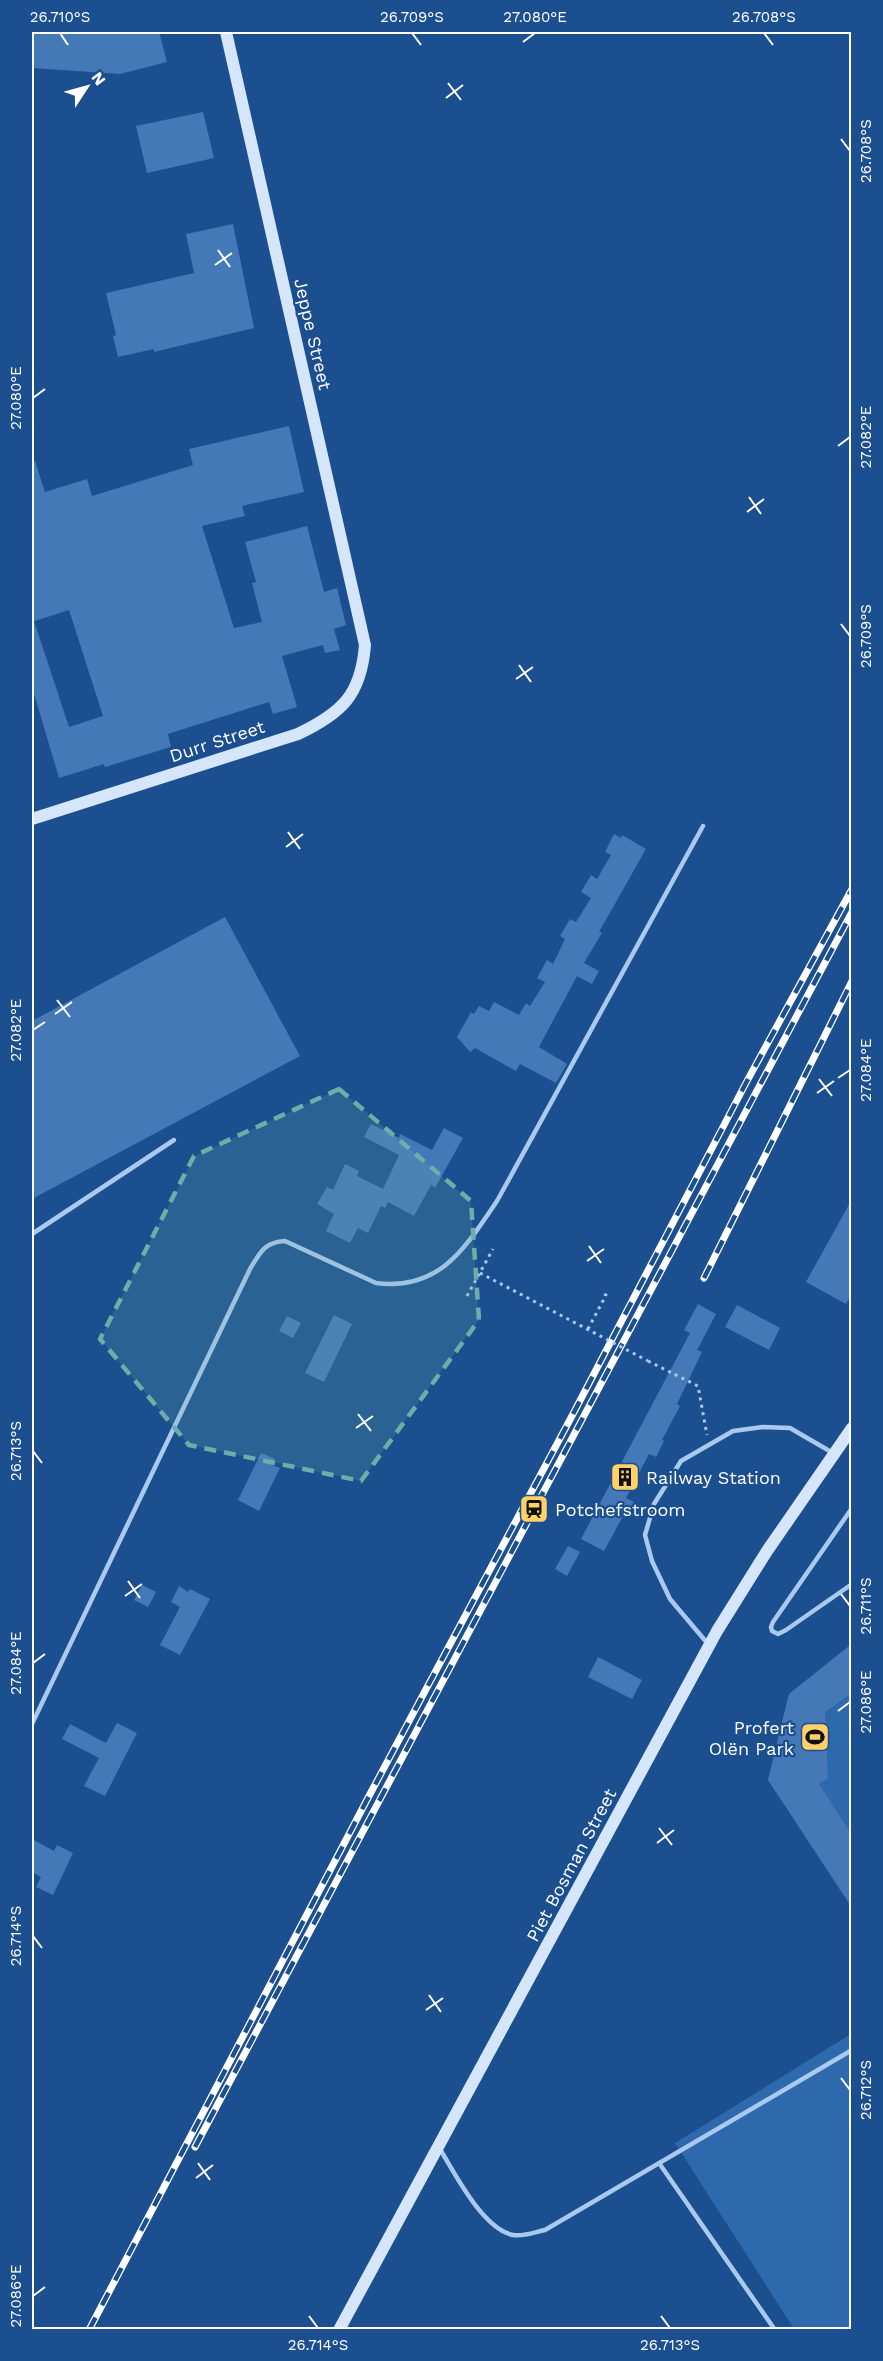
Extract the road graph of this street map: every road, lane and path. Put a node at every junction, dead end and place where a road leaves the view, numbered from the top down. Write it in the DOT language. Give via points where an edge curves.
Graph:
graph roads {
  1 [pos="226,32"];
  2 [pos="365,645"];
  3 [pos="32,819"];
  4 [pos="703,826"];
  5 [pos="174,1140"];
  6 [pos="32,1234"];
  7 [pos="493,1249"];
  8 [pos="480,1273"];
  9 [pos="602,1293"];
  10 [pos="467,1296"];
  11 [pos="588,1329"];
  12 [pos="852,1428"];
  13 [pos="709,1446"];
  14 [pos="833,1454"];
  15 [pos="852,1508"];
  16 [pos="851,1584"];
  17 [pos="709,1646"];
  18 [pos="32,1724"];
  19 [pos="852,2050"];
  20 [pos="438,2146"];
  21 [pos="659,2163"];
  22 [pos="339,2330"];
  23 [pos="775,2330"];
  1 -- 2 [label="street, Jeppe Street"];
  2 -- 3 [label="street, Durr Street" via="357,686 344,705 325,721 298,734"];
  4 -- 18 [label="lane" via="497,1201 452,1260 410,1284 391,1284 376,1282 285,1241 273,1242 262,1250"];
  5 -- 6 [label="lane"];
  7 -- 8 [label="path"];
  8 -- 10 [label="path"];
  8 -- 11 [label="path, bridge"];
  9 -- 11 [label="path" via="606,1295"];
  11 -- 13 [label="path, bridge" via="698,1386"];
  12 -- 14 [label="street, Piet Bosman Street"];
  13 -- 14 [label="lane" via="733,1431 790,1428"];
  13 -- 17 [label="lane" via="681,1461 654,1504 645,1535 670,1599"];
  14 -- 17 [label="street, Piet Bosman Street"];
  15 -- 16 [label="lane" via="773,1622 772,1632 786,1630"];
  17 -- 20 [label="street, Piet Bosman Street"];
  19 -- 21 [label="lane"];
  20 -- 21 [label="lane" via="481,2211 494,2226 516,2236 545,2230"];
  20 -- 22 [label="street, Piet Bosman Street"];
  21 -- 23 [label="lane"];
}
